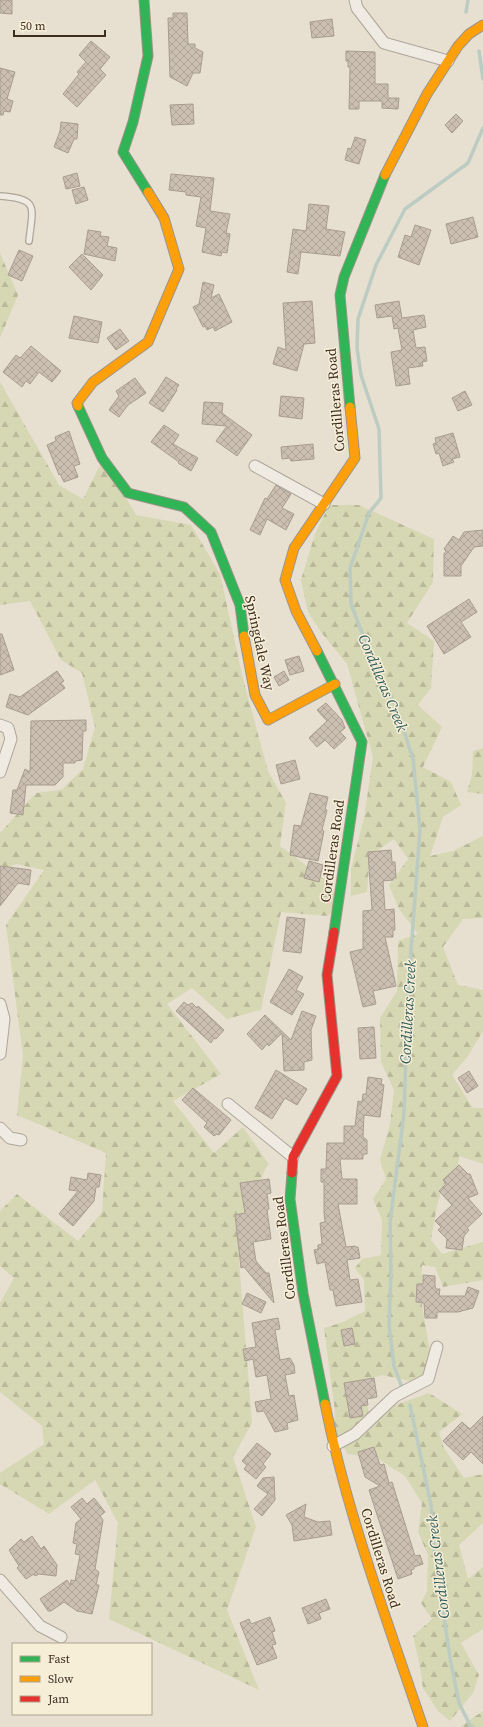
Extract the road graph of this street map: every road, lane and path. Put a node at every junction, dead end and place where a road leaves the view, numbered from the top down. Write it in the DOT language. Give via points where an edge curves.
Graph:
graph roads {
  1 [pos="144,0"];
  2 [pos="355,0"];
  3 [pos="483,25"];
  4 [pos="448,61"];
  5 [pos="0,196"];
  6 [pos="29,240"];
  7 [pos="255,466"];
  8 [pos="324,504"];
  9 [pos="335,684"];
  10 [pos="0,725"];
  11 [pos="0,772"];
  12 [pos="0,1004"];
  13 [pos="0,1054"];
  14 [pos="228,1104"];
  15 [pos="0,1128"];
  16 [pos="21,1140"];
  17 [pos="293,1157"];
  18 [pos="437,1347"];
  19 [pos="333,1446"];
  20 [pos="0,1580"];
  21 [pos="61,1636"];
  22 [pos="423,1727"];
  1 -- 9 [label="street, Springdale Way" via="148,56 133,122 123,152 164,218 179,269 148,342 93,382 77,403 102,458 128,493 184,507 211,532 240,604 255,695 268,720"];
  2 -- 4 [label="street" via="357,8 384,43"];
  3 -- 4 [label="street, Cordilleras Road" via="469,34"];
  4 -- 8 [label="street, Cordilleras Road" via="427,94 387,171 344,277 340,295 355,458"];
  5 -- 6 [label="lane" via="25,199 30,204 32,214"];
  7 -- 8 [label="street"];
  8 -- 9 [label="street, Cordilleras Road" via="294,548 286,580 296,611"];
  9 -- 17 [label="street, Cordilleras Road" via="362,742 343,880 326,975 337,1076"];
  10 -- 11 [label="street" via="8,728 11,739"];
  12 -- 13 [label="street" via="4,1019"];
  14 -- 17 [label="street"];
  15 -- 16 [label="street" via="10,1138"];
  17 -- 19 [label="street, Cordilleras Road" via="290,1199 302,1292"];
  18 -- 19 [label="street" via="428,1379 395,1396 355,1434"];
  19 -- 22 [label="street, Cordilleras Road" via="365,1557"];
  20 -- 21 [label="street" via="40,1626"];
}
